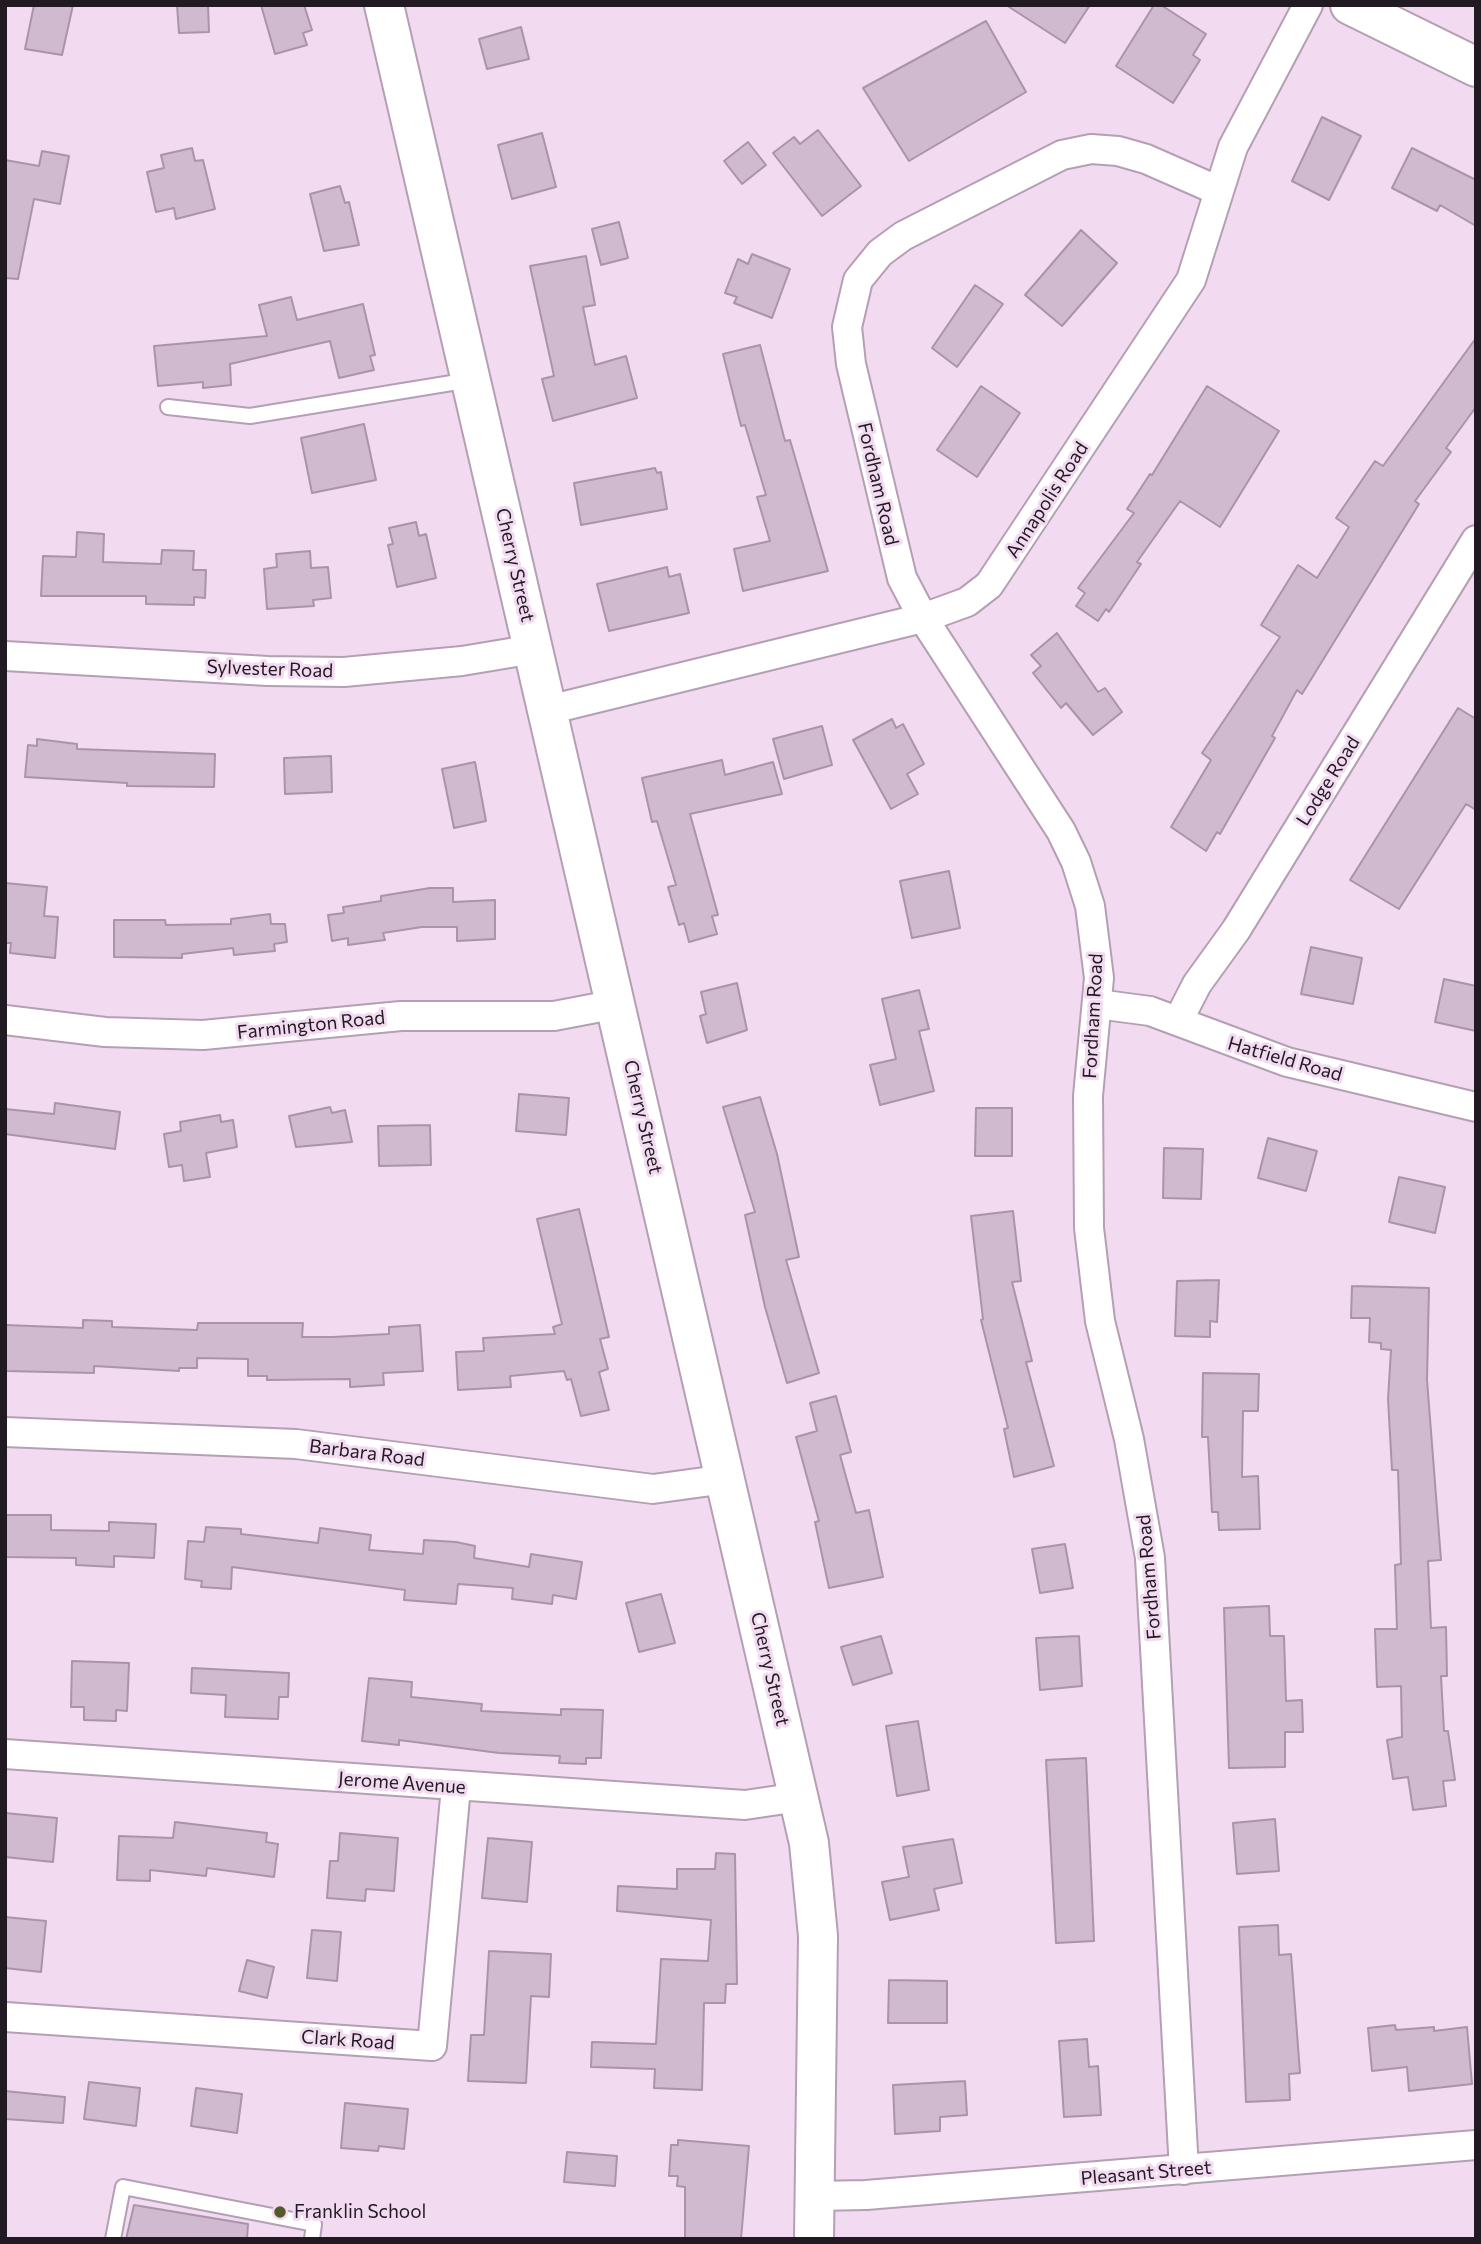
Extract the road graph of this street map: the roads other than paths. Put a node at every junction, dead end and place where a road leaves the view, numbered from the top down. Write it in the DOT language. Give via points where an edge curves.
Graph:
graph roads {
  1 [pos="384,5"];
  2 [pos="1308,5"];
  3 [pos="1370,9"];
  4 [pos="1476,67"];
  5 [pos="1219,191"];
  6 [pos="471,379"];
  7 [pos="168,407"];
  8 [pos="1476,540"];
  9 [pos="923,618"];
  10 [pos="534,649"];
  11 [pos="5,656"];
  12 [pos="548,710"];
  13 [pos="617,1004"];
  14 [pos="1097,1004"];
  15 [pos="5,1020"];
  16 [pos="1178,1021"];
  17 [pos="1476,1107"];
  18 [pos="5,1432"];
  19 [pos="726,1479"];
  20 [pos="5,1754"];
  21 [pos="456,1787"];
  22 [pos="799,1797"];
  23 [pos="5,2017"];
  24 [pos="1476,2145"];
  25 [pos="1184,2170"];
  26 [pos="815,2196"];
  27 [pos="113,2239"];
  28 [pos="312,2239"];
  29 [pos="814,2239"];
  1 -- 6 [label="street, Cherry Street"];
  2 -- 5 [label="street, Annapolis Road" via="1240,129"];
  3 -- 4 [label="street"];
  5 -- 9 [label="street, Annapolis Road" via="1198,267 999,573 967,601"];
  5 -- 9 [label="street, Fordham Road" via="1132,154 1076,151 1028,170 903,236 864,271 848,314 848,351 897,564"];
  6 -- 7 [label="lane" via="250,416"];
  6 -- 10 [label="street, Cherry Street"];
  8 -- 16 [label="street, Lodge Road"];
  9 -- 12 [label="street, Annapolis Road"];
  9 -- 14 [label="street, Fordham Road" via="1052,817 1076,862 1096,935"];
  10 -- 11 [label="street, Sylvester Road" via="344,672"];
  10 -- 12 [label="street, Cherry Street"];
  12 -- 13 [label="street, Cherry Street"];
  13 -- 15 [label="street, Farmington Road" via="554,1016 401,1016 203,1035 105,1032"];
  13 -- 19 [label="street, Cherry Street"];
  14 -- 16 [label="street, Hatfield Road"];
  14 -- 25 [label="street, Fordham Road" via="1088,1096 1089,1228 1100,1321 1129,1439 1150,1558"];
  16 -- 17 [label="street, Hatfield Road" via="1287,1062"];
  18 -- 19 [label="street, Barbara Road" via="296,1444 653,1489"];
  19 -- 22 [label="street, Cherry Street"];
  20 -- 21 [label="street, Jerome Avenue"];
  21 -- 22 [label="street, Jerome Avenue" via="745,1805"];
  21 -- 23 [label="street, Clark Road" via="432,2046"];
  22 -- 26 [label="street, Cherry Street" via="817,1913"];
  24 -- 25 [label="street, Pleasant Street"];
  25 -- 26 [label="street, Pleasant Street"];
  26 -- 29 [label="street, Cherry Street"];
  27 -- 28 [label="lane" via="123,2187 314,2224"];
}
